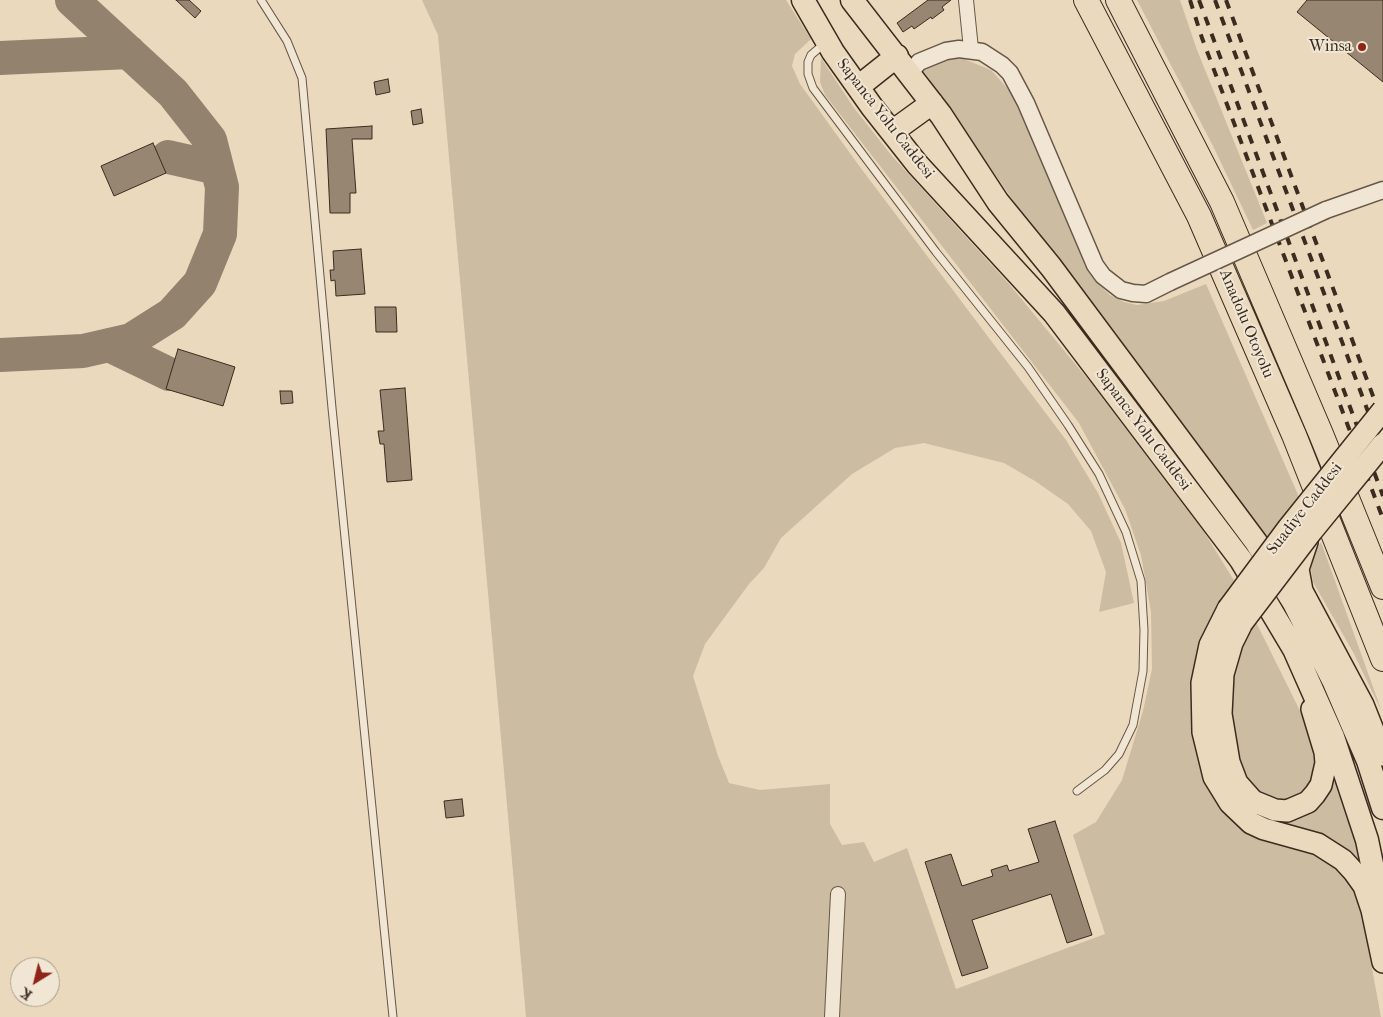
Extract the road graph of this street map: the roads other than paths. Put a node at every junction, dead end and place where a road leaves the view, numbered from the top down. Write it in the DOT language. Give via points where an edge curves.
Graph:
graph roads {
  1 [pos="261,0"];
  2 [pos="803,0"];
  3 [pos="852,0"];
  4 [pos="966,0"];
  5 [pos="1086,0"];
  6 [pos="1118,0"];
  7 [pos="827,41"];
  8 [pos="971,49"];
  9 [pos="903,64"];
  10 [pos="858,87"];
  11 [pos="932,103"];
  12 [pos="892,132"];
  13 [pos="1383,190"];
  14 [pos="1383,410"];
  15 [pos="1383,444"];
  16 [pos="1312,531"];
  17 [pos="1383,587"];
  18 [pos="1235,616"];
  19 [pos="1294,649"];
  20 [pos="1383,659"];
  21 [pos="1383,755"];
  22 [pos="1077,791"];
  23 [pos="1383,808"];
  24 [pos="838,894"];
  25 [pos="1383,917"];
  26 [pos="1383,962"];
  27 [pos="393,1017"];
  28 [pos="832,1017"];
  1 -- 27 [label="lane" via="287,41 302,78"];
  2 -- 7 [label="highway, Sapanca Yolu Caddesi"];
  3 -- 9 [label="highway, Sapanca Yolu Caddesi"];
  4 -- 8 [label="street"];
  5 -- 20 [label="highway, Anadolu Otoyolu" via="1199,216 1294,435"];
  6 -- 17 [label="highway, Anadolu Otoyolu" via="1222,202"];
  7 -- 10 [label="highway, Sapanca Yolu Caddesi"];
  7 -- 22 [label="lane" via="808,62 813,88 1053,403 1099,474 1126,532 1141,581 1144,630 1143,671 1133,725 1120,754"];
  8 -- 9 [label="street" via="946,51 919,62"];
  8 -- 13 [label="street, bridge" via="1002,65 1018,86 1095,266 1121,290 1146,294 1326,210"];
  9 -- 10 [label="highway"];
  9 -- 11 [label="highway, Sapanca Yolu Caddesi"];
  10 -- 12 [label="highway, Sapanca Yolu Caddesi"];
  11 -- 12 [label="highway"];
  11 -- 23 [label="highway, Sapanca Yolu Caddesi" via="998,202 1051,267 1261,550 1298,610 1338,688"];
  12 -- 19 [label="highway, Sapanca Yolu Caddesi" via="948,199 1054,313 1227,540"];
  14 -- 18 [label="main road, Suadiye Caddesi, bridge" via="1289,527"];
  15 -- 16 [label="main road, Suadiye Caddesi, bridge"];
  16 -- 18 [label="main road, Suadiye Caddesi, bridge"];
  16 -- 21 [label="main road" via="1299,560 1302,591 1362,705"];
  18 -- 19 [label="main road" via="1232,643 1223,674 1221,714 1229,762 1236,783 1253,801 1287,811 1308,802 1320,785 1326,763"];
  18 -- 26 [label="main road" via="1210,645 1202,683 1203,732 1214,777 1230,802 1251,823 1318,844 1343,860 1354,872 1364,886 1372,910"];
  19 -- 25 [label="highway, Sapanca Yolu Caddesi" via="1346,770 1367,840"];
  24 -- 28 [label="street"];
}
